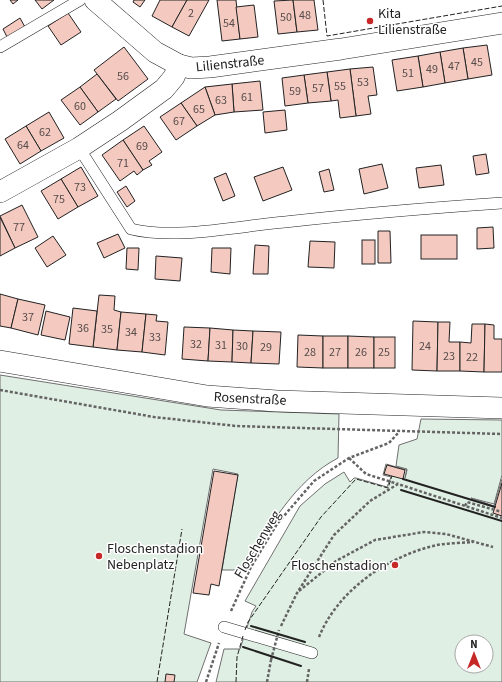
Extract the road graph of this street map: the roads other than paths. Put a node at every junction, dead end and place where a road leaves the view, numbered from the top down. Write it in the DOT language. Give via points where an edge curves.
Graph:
graph roads {
  1 [pos="80,0"];
  2 [pos="95,0"];
  3 [pos="502,23"];
  4 [pos="0,47"];
  5 [pos="179,65"];
  6 [pos="78,148"];
  7 [pos="0,192"];
  8 [pos="502,203"];
  9 [pos="0,361"];
  10 [pos="502,408"];
  11 [pos="224,627"];
  12 [pos="312,654"];
  1 -- 4 [label="lane"];
  2 -- 5 [label="street" via="155,52"];
  3 -- 5 [label="street, Lilienstraße" via="341,49 191,68"];
  5 -- 6 [label="street, Lilienstraße" via="174,78 164,89"];
  6 -- 7 [label="street, Lilienstraße"];
  6 -- 8 [label="lane" via="131,229 144,232 191,232 356,214"];
  9 -- 10 [label="street, Rosenstraße" via="207,396 277,401"];
  11 -- 12 [label="lane"];
}
